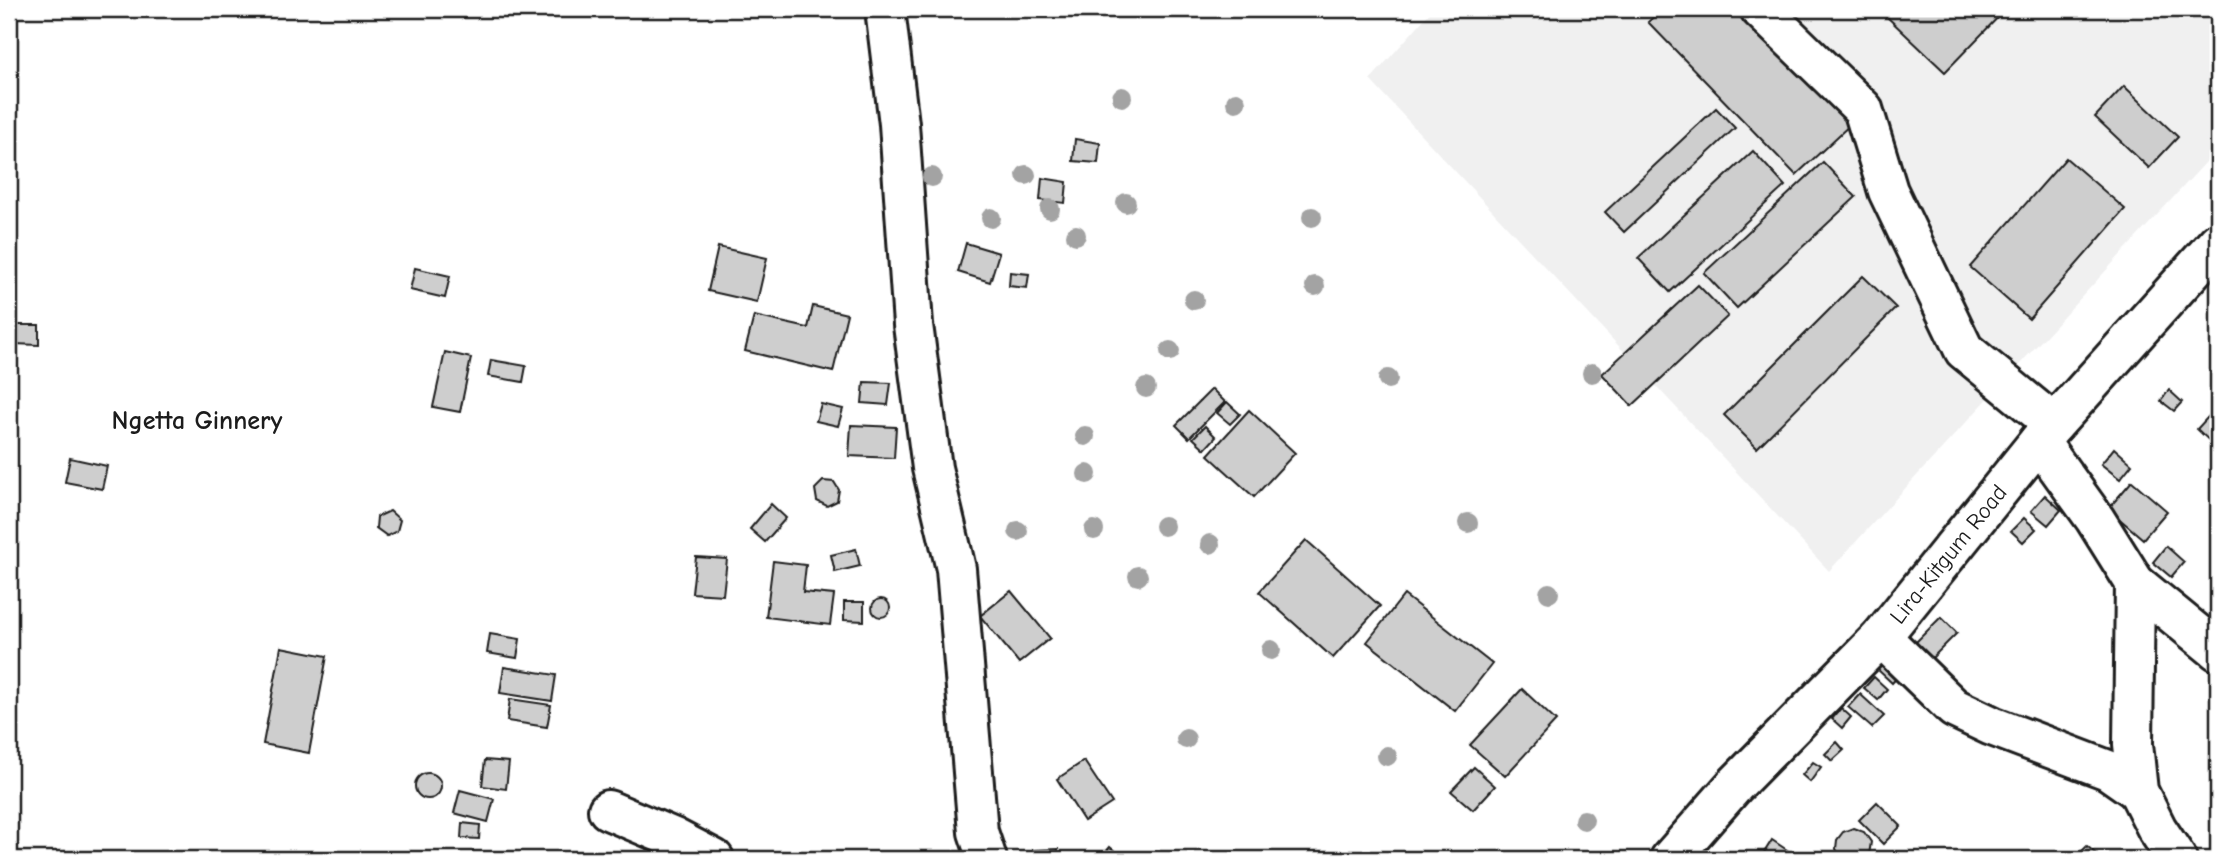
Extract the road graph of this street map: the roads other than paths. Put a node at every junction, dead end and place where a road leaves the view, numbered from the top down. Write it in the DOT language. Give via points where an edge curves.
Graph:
graph roads {
  1 [pos="886,9"];
  2 [pos="1760,9"];
  3 [pos="2218,242"];
  4 [pos="2047,433"];
  5 [pos="2135,583"];
  6 [pos="1881,637"];
  7 [pos="2218,651"];
  8 [pos="2138,791"];
  9 [pos="608,810"];
  10 [pos="714,859"];
  11 [pos="987,859"];
  12 [pos="1670,859"];
  13 [pos="2177,859"];
  1 -- 11 [label="street" via="913,325 932,468 956,569 978,832"];
  2 -- 4 [label="street" via="1863,109 1888,191 1964,350"];
  3 -- 4 [label="street, Lira-Kitgum Road"];
  4 -- 5 [label="street"];
  4 -- 6 [label="street, Lira-Kitgum Road"];
  5 -- 7 [label="street"];
  5 -- 8 [label="street" via="2133,744"];
  6 -- 8 [label="street" via="1954,708 2108,770"];
  6 -- 12 [label="street, Lira-Kitgum Road" via="1735,785"];
  8 -- 13 [label="street"];
  9 -- 10 [label="street"];
}
